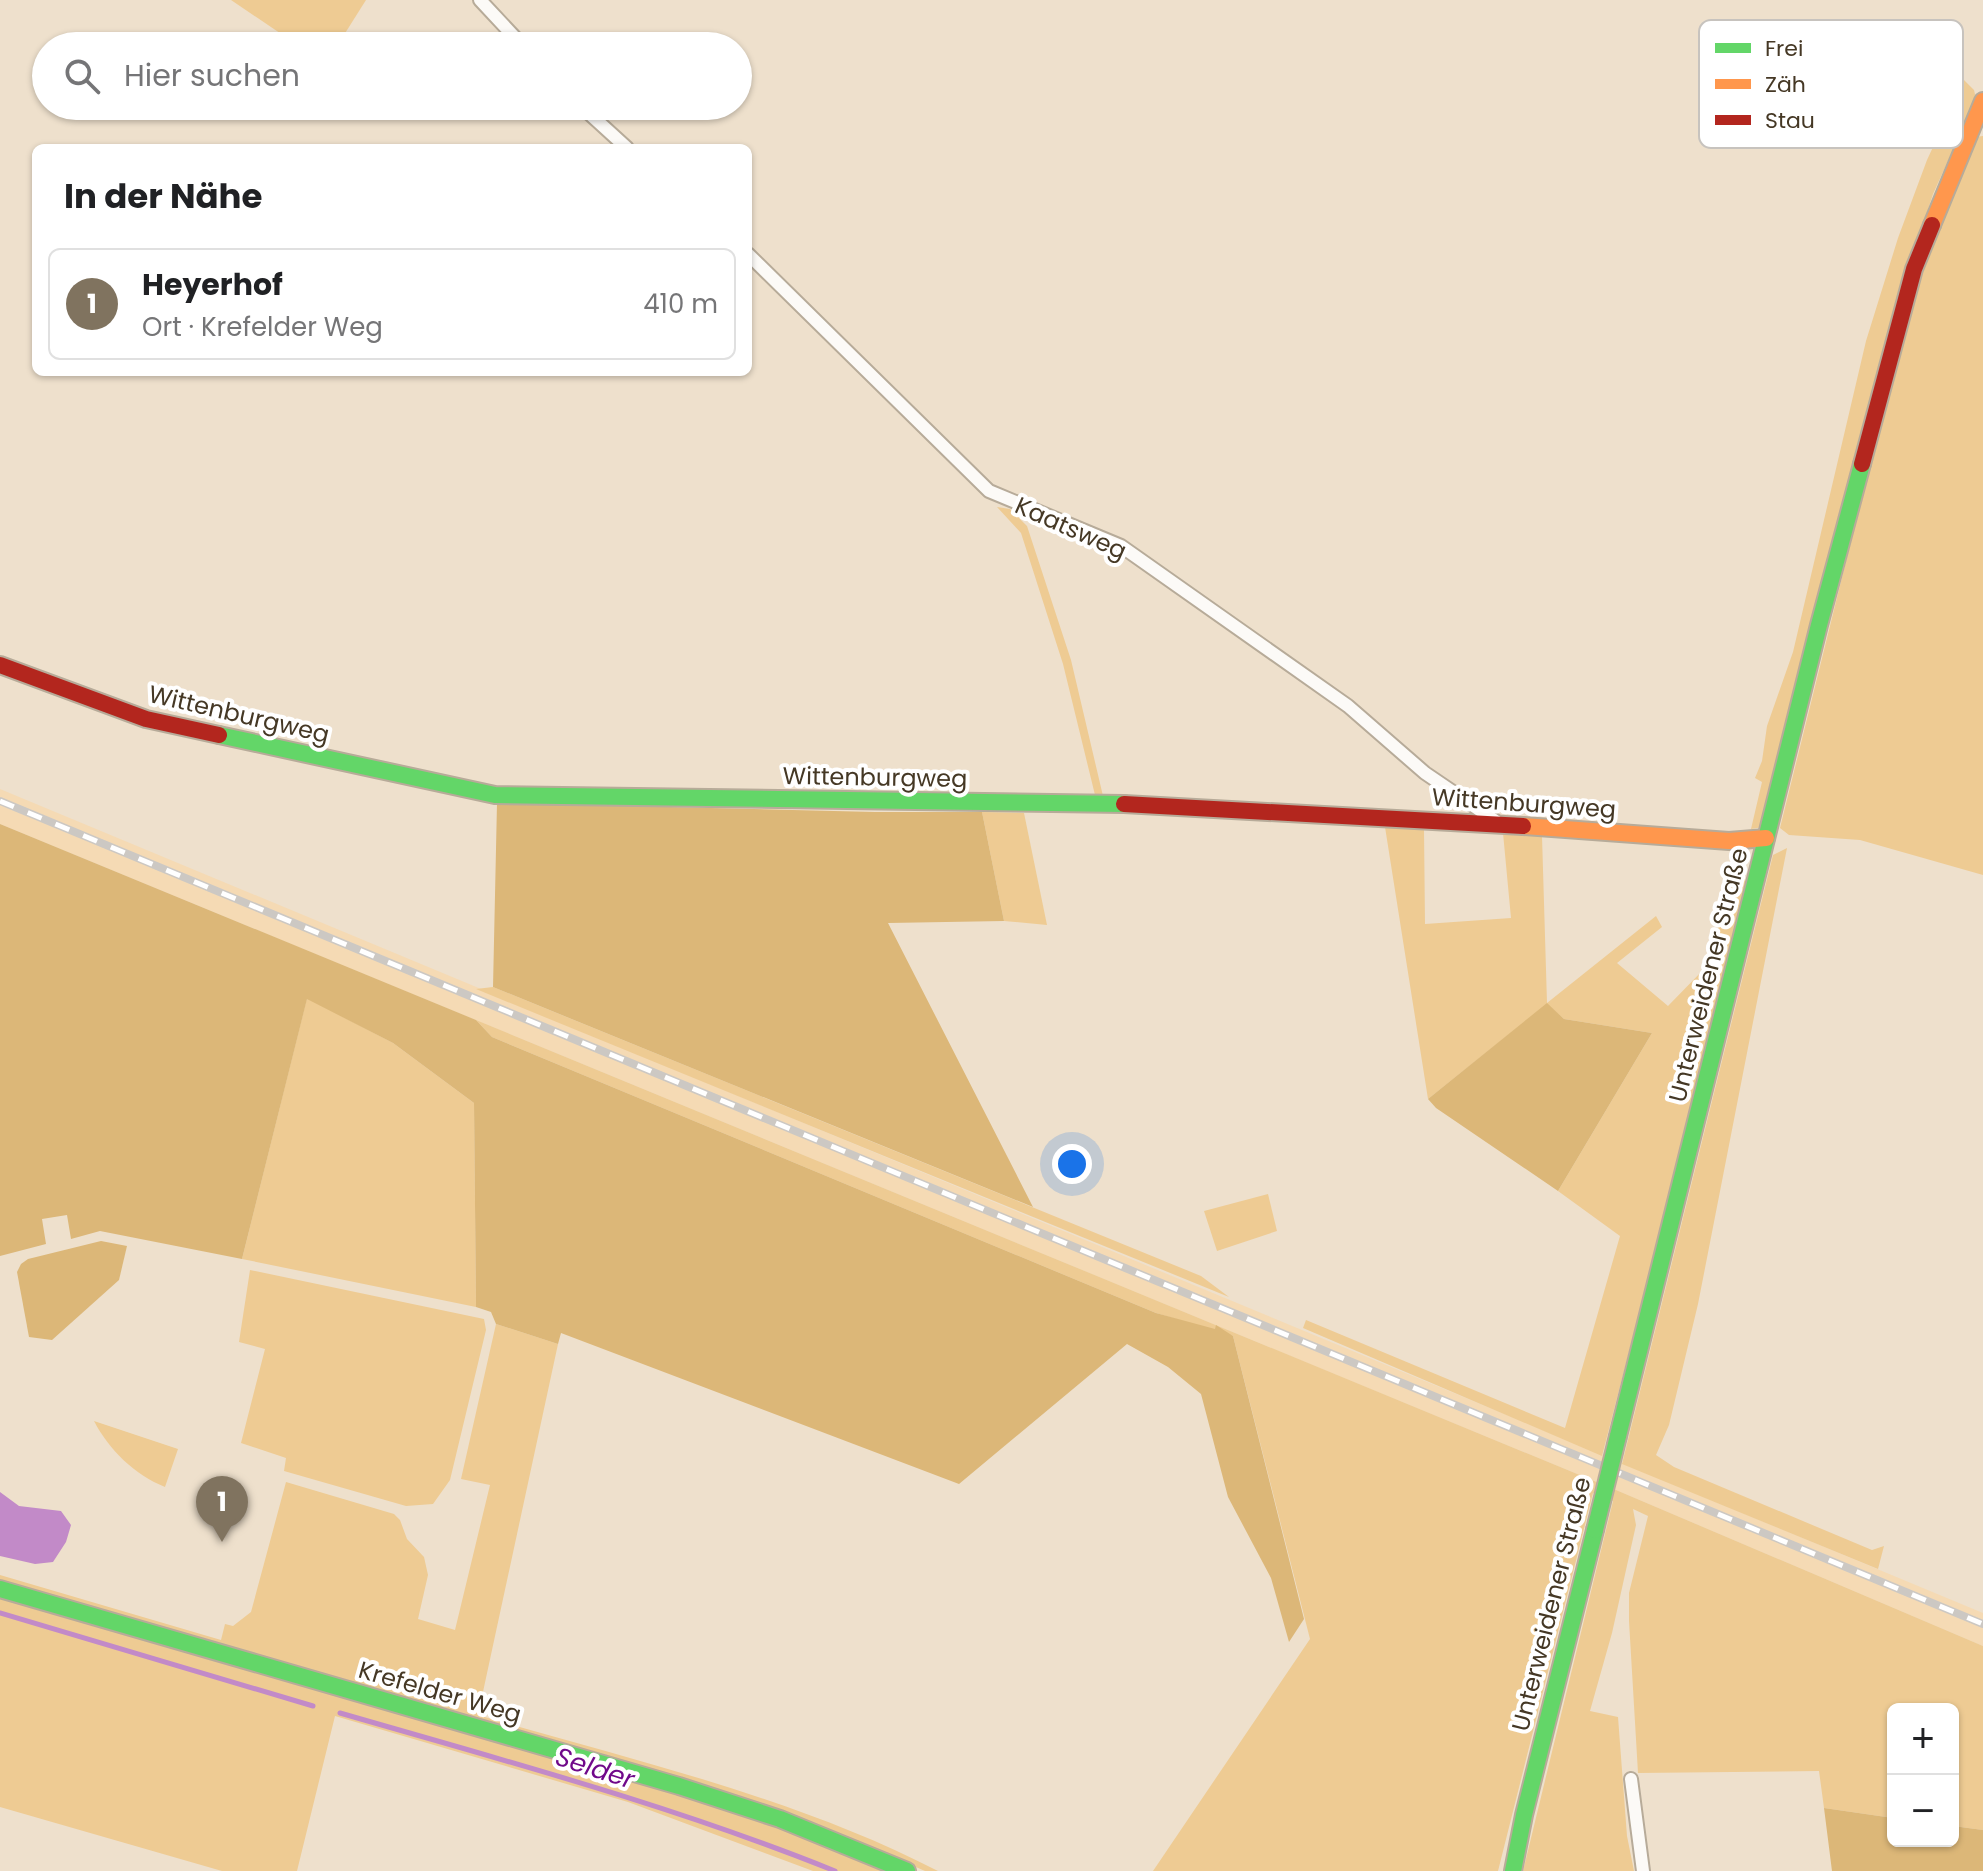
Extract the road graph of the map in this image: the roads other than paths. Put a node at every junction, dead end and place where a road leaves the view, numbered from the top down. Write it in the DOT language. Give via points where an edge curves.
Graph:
graph roads {
  1 [pos="480,0"];
  2 [pos="510,32"];
  3 [pos="1983,101"];
  4 [pos="596,120"];
  5 [pos="623,144"];
  6 [pos="752,258"];
  7 [pos="0,665"];
  8 [pos="1500,824"];
  9 [pos="1766,838"];
  10 [pos="0,1589"];
  11 [pos="1631,1779"];
  12 [pos="907,1871"];
  13 [pos="1513,1871"];
  14 [pos="1643,1871"];
  1 -- 2 [label="street"];
  3 -- 9 [label="street, Unterweidener Straße" via="1914,269"];
  4 -- 5 [label="street"];
  6 -- 8 [label="street, Kaatsweg" via="989,491 1121,546 1348,706 1425,773"];
  7 -- 8 [label="street, Wittenburgweg" via="146,719 495,795 1096,803"];
  8 -- 9 [label="street, Wittenburgweg" via="1729,841"];
  9 -- 13 [label="street, Unterweidener Straße, bridge"];
  10 -- 12 [label="street, Krefelder Weg" via="679,1786 780,1819"];
  11 -- 14 [label="street"];
}
